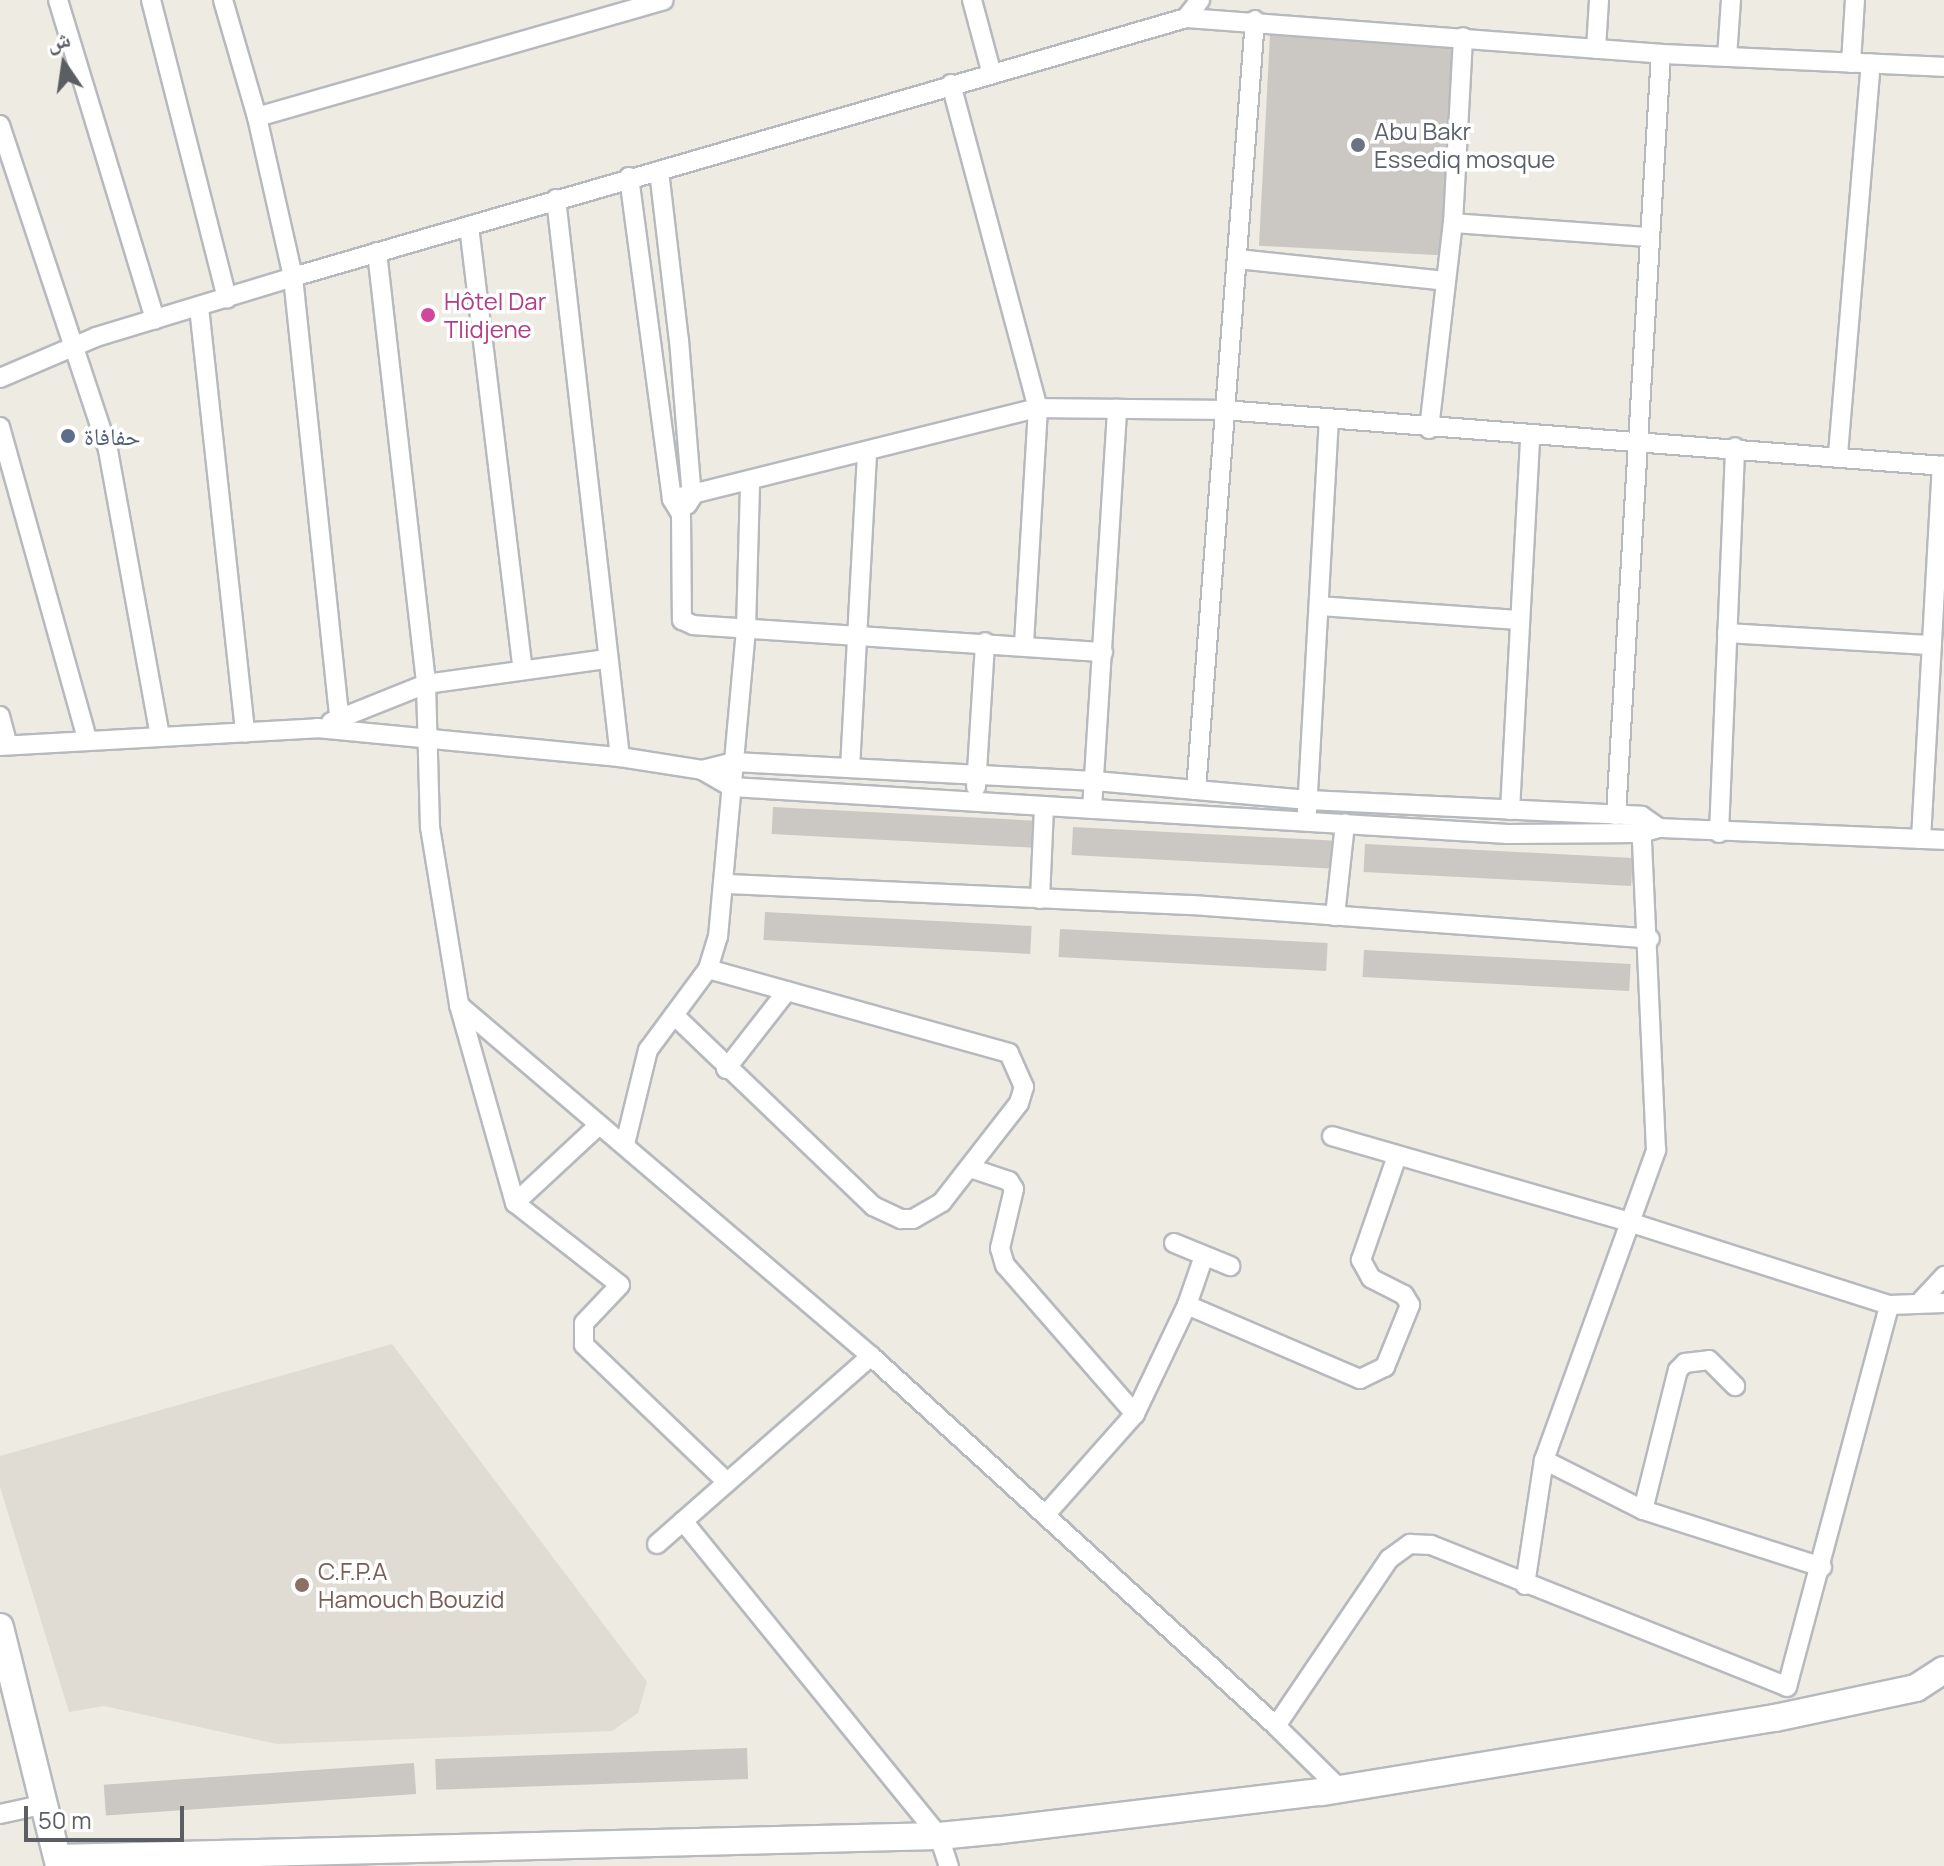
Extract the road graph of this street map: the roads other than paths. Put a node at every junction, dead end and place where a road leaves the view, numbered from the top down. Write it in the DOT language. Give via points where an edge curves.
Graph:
graph roads {
  1 [pos="58,0"];
  2 [pos="151,0"];
  3 [pos="223,0"];
  4 [pos="664,0"];
  5 [pos="972,0"];
  6 [pos="1200,0"];
  7 [pos="1599,0"];
  8 [pos="1731,0"];
  9 [pos="1855,0"];
  10 [pos="1186,18"];
  11 [pos="1255,20"];
  12 [pos="1463,37"];
  13 [pos="1596,49"];
  14 [pos="1661,54"];
  15 [pos="1727,57"];
  16 [pos="1851,63"];
  17 [pos="1871,63"];
  18 [pos="1944,67"];
  19 [pos="991,71"];
  20 [pos="951,84"];
  21 [pos="257,117"];
  22 [pos="0,125"];
  23 [pos="659,171"];
  24 [pos="629,177"];
  25 [pos="556,199"];
  26 [pos="1453,223"];
  27 [pos="469,226"];
  28 [pos="1649,237"];
  29 [pos="377,252"];
  30 [pos="1237,259"];
  31 [pos="293,277"];
  32 [pos="1446,281"];
  33 [pos="227,298"];
  34 [pos="199,307"];
  35 [pos="155,320"];
  36 [pos="71,348"];
  37 [pos="0,378"];
  38 [pos="1038,408"];
  39 [pos="1117,409"];
  40 [pos="1223,410"];
  41 [pos="1329,421"];
  42 [pos="0,427"];
  43 [pos="1429,429"];
  44 [pos="1530,436"];
  45 [pos="1634,441"];
  46 [pos="1735,447"];
  47 [pos="867,454"];
  48 [pos="1838,454"];
  49 [pos="1943,466"];
  50 [pos="750,483"];
  51 [pos="692,497"];
  52 [pos="677,506"];
  53 [pos="1319,606"];
  54 [pos="1520,620"];
  55 [pos="746,629"];
  56 [pos="859,632"];
  57 [pos="1727,633"];
  58 [pos="985,642"];
  59 [pos="1932,645"];
  60 [pos="1024,646"];
  61 [pos="1103,652"];
  62 [pos="607,659"];
  63 [pos="523,670"];
  64 [pos="426,684"];
  65 [pos="0,716"];
  66 [pos="339,718"];
  67 [pos="317,728"];
  68 [pos="245,733"];
  69 [pos="160,736"];
  70 [pos="426,737"];
  71 [pos="87,739"];
  72 [pos="4,745"];
  73 [pos="620,757"];
  74 [pos="734,762"];
  75 [pos="850,768"];
  76 [pos="702,770"];
  77 [pos="976,778"];
  78 [pos="1095,781"];
  79 [pos="732,787"];
  80 [pos="1196,790"];
  81 [pos="1308,800"];
  82 [pos="975,802"];
  83 [pos="1044,806"];
  84 [pos="1092,809"];
  85 [pos="1510,810"];
  86 [pos="1616,815"];
  87 [pos="1305,822"];
  88 [pos="1345,824"];
  89 [pos="1641,825"];
  90 [pos="1719,833"];
  91 [pos="1921,839"];
  92 [pos="1944,840"];
  93 [pos="726,884"];
  94 [pos="1040,899"];
  95 [pos="1335,916"];
  96 [pos="1650,939"];
  97 [pos="708,969"];
  98 [pos="787,991"];
  99 [pos="459,1005"];
  100 [pos="674,1015"];
  101 [pos="726,1069"];
  102 [pos="598,1126"];
  103 [pos="1332,1136"];
  104 [pos="625,1144"];
  105 [pos="1397,1156"];
  106 [pos="970,1168"];
  107 [pos="515,1203"];
  108 [pos="1626,1221"];
  109 [pos="1174,1243"];
  110 [pos="1204,1256"];
  111 [pos="1230,1266"];
  112 [pos="1944,1276"];
  113 [pos="1922,1300"];
  114 [pos="1944,1303"];
  115 [pos="1187,1305"];
  116 [pos="1889,1305"];
  117 [pos="871,1356"];
  118 [pos="1735,1386"];
  119 [pos="1135,1414"];
  120 [pos="1544,1460"];
  121 [pos="727,1482"];
  122 [pos="1643,1510"];
  123 [pos="1047,1513"];
  124 [pos="683,1521"];
  125 [pos="657,1544"];
  126 [pos="1822,1567"];
  127 [pos="1525,1585"];
  128 [pos="0,1627"];
  129 [pos="1944,1670"];
  130 [pos="1944,1683"];
  131 [pos="1787,1687"];
  132 [pos="1916,1688"];
  133 [pos="10,1691"];
  134 [pos="1775,1718"];
  135 [pos="1276,1726"];
  136 [pos="1340,1789"];
  137 [pos="46,1804"];
  138 [pos="0,1814"];
  139 [pos="939,1836"];
  140 [pos="59,1862"];
  141 [pos="949,1866"];
  1 -- 35 [label="street"];
  2 -- 33 [label="street"];
  3 -- 21 [label="street"];
  4 -- 21 [label="street"];
  5 -- 19 [label="street"];
  6 -- 10 [label="street"];
  7 -- 13 [label="street"];
  8 -- 15 [label="street"];
  9 -- 16 [label="street"];
  10 -- 11 [label="street"];
  10 -- 19 [label="street"];
  11 -- 12 [label="street"];
  11 -- 30 [label="street"];
  12 -- 13 [label="street"];
  12 -- 26 [label="street"];
  13 -- 14 [label="street"];
  14 -- 15 [label="street"];
  14 -- 28 [label="street"];
  15 -- 16 [label="street"];
  16 -- 17 [label="street"];
  17 -- 18 [label="street"];
  17 -- 48 [label="street"];
  19 -- 20 [label="street"];
  20 -- 23 [label="street"];
  20 -- 38 [label="street"];
  21 -- 31 [label="street"];
  22 -- 36 [label="street"];
  23 -- 24 [label="street"];
  23 -- 51 [label="street"];
  24 -- 25 [label="street"];
  24 -- 52 [label="street"];
  25 -- 27 [label="street"];
  25 -- 62 [label="street"];
  26 -- 28 [label="street"];
  26 -- 32 [label="street"];
  27 -- 29 [label="street"];
  27 -- 63 [label="street"];
  28 -- 45 [label="street"];
  29 -- 31 [label="street"];
  29 -- 64 [label="street"];
  30 -- 32 [label="street"];
  30 -- 40 [label="street"];
  31 -- 33 [label="street"];
  31 -- 66 [label="street"];
  32 -- 43 [label="street"];
  33 -- 34 [label="street"];
  34 -- 35 [label="street"];
  34 -- 68 [label="street"];
  35 -- 36 [label="street"];
  36 -- 37 [label="street"];
  36 -- 69 [label="street" via="111,464"];
  38 -- 39 [label="street"];
  38 -- 47 [label="street"];
  38 -- 60 [label="street"];
  39 -- 40 [label="street"];
  39 -- 61 [label="street"];
  40 -- 41 [label="street"];
  40 -- 80 [label="street"];
  41 -- 43 [label="street"];
  41 -- 53 [label="street"];
  42 -- 71 [label="street"];
  43 -- 44 [label="street"];
  44 -- 45 [label="street"];
  44 -- 54 [label="street"];
  45 -- 46 [label="street"];
  45 -- 86 [label="street"];
  46 -- 48 [label="street"];
  46 -- 57 [label="street"];
  47 -- 50 [label="street"];
  47 -- 56 [label="street"];
  48 -- 49 [label="street"];
  49 -- 59 [label="street"];
  50 -- 51 [label="street"];
  50 -- 55 [label="street"];
  51 -- 52 [label="street"];
  52 -- 55 [label="street" via="679,614 693,625"];
  53 -- 54 [label="street"];
  53 -- 81 [label="street"];
  54 -- 85 [label="street"];
  55 -- 56 [label="street"];
  55 -- 74 [label="street"];
  56 -- 58 [label="street"];
  56 -- 75 [label="street"];
  57 -- 59 [label="street"];
  57 -- 90 [label="street"];
  58 -- 60 [label="street"];
  58 -- 77 [label="street"];
  59 -- 91 [label="street"];
  60 -- 61 [label="street"];
  61 -- 78 [label="street"];
  62 -- 63 [label="street"];
  62 -- 73 [label="street"];
  63 -- 64 [label="street"];
  64 -- 66 [label="street"];
  64 -- 70 [label="street"];
  65 -- 72 [label="street"];
  66 -- 67 [label="street"];
  67 -- 68 [label="street"];
  67 -- 70 [label="street"];
  68 -- 69 [label="street"];
  69 -- 71 [label="street"];
  70 -- 73 [label="street"];
  70 -- 99 [label="street" via="430,827"];
  71 -- 72 [label="street"];
  73 -- 76 [label="street"];
  74 -- 75 [label="street"];
  74 -- 76 [label="street"];
  74 -- 79 [label="street"];
  75 -- 77 [label="street"];
  76 -- 79 [label="street"];
  77 -- 78 [label="street"];
  77 -- 82 [label="street"];
  78 -- 80 [label="street"];
  78 -- 84 [label="street"];
  79 -- 82 [label="street"];
  79 -- 93 [label="street"];
  80 -- 81 [label="street"];
  81 -- 85 [label="street"];
  81 -- 87 [label="street"];
  82 -- 83 [label="street"];
  83 -- 84 [label="street"];
  83 -- 94 [label="street"];
  84 -- 87 [label="street"];
  85 -- 86 [label="street"];
  86 -- 89 [label="street"];
  87 -- 88 [label="street"];
  88 -- 89 [label="street" via="1508,834"];
  88 -- 95 [label="street"];
  89 -- 90 [label="street"];
  89 -- 96 [label="street"];
  90 -- 91 [label="street"];
  91 -- 92 [label="street"];
  93 -- 94 [label="street"];
  93 -- 97 [label="street"];
  94 -- 95 [label="street"];
  95 -- 96 [label="street"];
  96 -- 108 [label="street" via="1656,1150"];
  97 -- 98 [label="street"];
  97 -- 100 [label="street"];
  98 -- 101 [label="street"];
  98 -- 106 [label="street" via="1009,1053 1024,1087 1019,1103"];
  99 -- 102 [label="street"];
  99 -- 107 [label="street"];
  100 -- 101 [label="street"];
  100 -- 104 [label="street" via="657,1034 639,1074"];
  101 -- 106 [label="street" via="886,1215 913,1219 925,1214"];
  102 -- 104 [label="street"];
  102 -- 107 [label="street"];
  103 -- 105 [label="street"];
  104 -- 117 [label="street"];
  105 -- 108 [label="street"];
  105 -- 115 [label="street" via="1361,1260 1371,1278 1404,1295 1410,1315 1377,1374 1360,1379"];
  106 -- 119 [label="street" via="1009,1181 1014,1189 1000,1242 1005,1265"];
  107 -- 121 [label="street" via="618,1283 618,1290 584,1323 584,1345"];
  108 -- 116 [label="street"];
  108 -- 120 [label="street"];
  109 -- 110 [label="street"];
  110 -- 111 [label="street"];
  110 -- 115 [label="street"];
  112 -- 113 [label="street"];
  113 -- 114 [label="street"];
  113 -- 116 [label="street"];
  115 -- 119 [label="street"];
  116 -- 126 [label="street"];
  117 -- 121 [label="street"];
  117 -- 123 [label="street"];
  118 -- 122 [label="street" via="1709,1360 1685,1363 1678,1370"];
  119 -- 123 [label="street"];
  120 -- 122 [label="street"];
  120 -- 127 [label="street"];
  121 -- 124 [label="street"];
  122 -- 126 [label="street"];
  123 -- 135 [label="street"];
  124 -- 125 [label="street"];
  124 -- 139 [label="street"];
  126 -- 131 [label="street"];
  127 -- 131 [label="street"];
  127 -- 135 [label="street" via="1431,1545 1403,1546"];
  128 -- 133 [label="street"];
  129 -- 132 [label="street"];
  130 -- 132 [label="street"];
  131 -- 134 [label="street"];
  132 -- 134 [label="street"];
  133 -- 137 [label="street"];
  134 -- 136 [label="street"];
  135 -- 136 [label="street"];
  136 -- 139 [label="street"];
  137 -- 138 [label="street"];
  137 -- 140 [label="street"];
  139 -- 140 [label="street"];
  139 -- 141 [label="street"];
}
